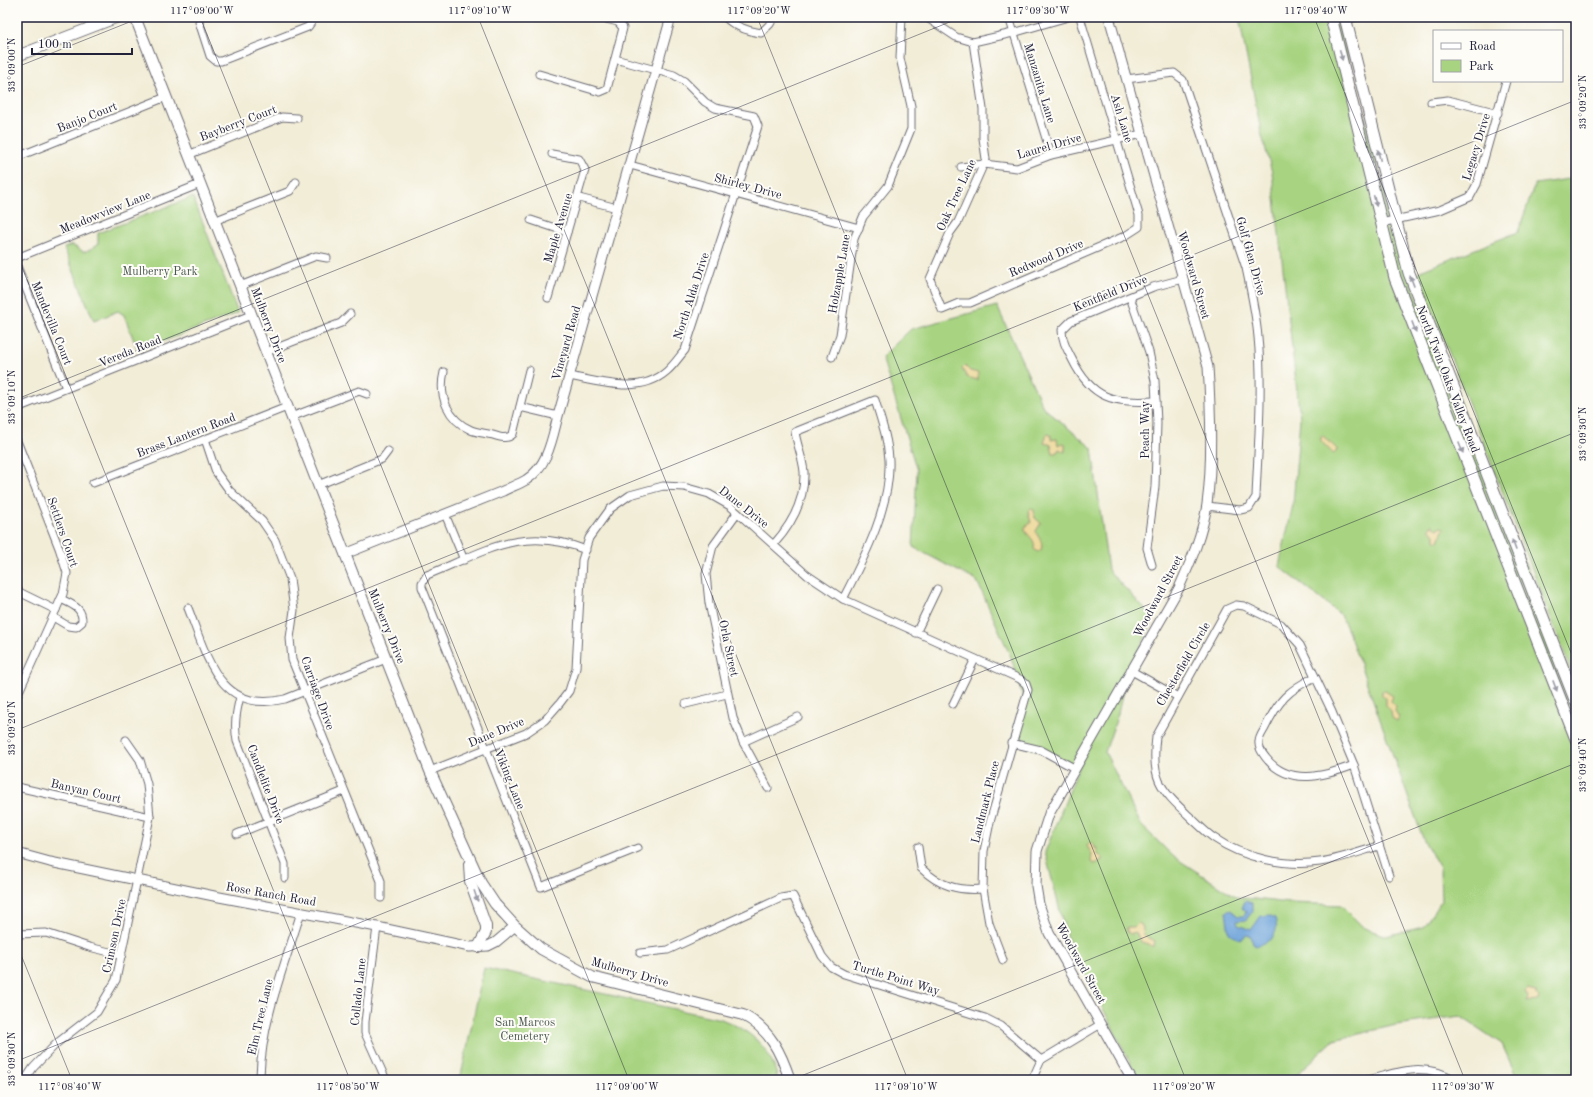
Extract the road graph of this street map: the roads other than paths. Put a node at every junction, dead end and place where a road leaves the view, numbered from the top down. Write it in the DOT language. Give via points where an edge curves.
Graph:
graph roads {
  1 [pos="118,17"];
  2 [pos="135,17"];
  3 [pos="313,17"];
  4 [pos="598,17"];
  5 [pos="671,17"];
  6 [pos="725,17"];
  7 [pos="774,17"];
  8 [pos="902,17"];
  9 [pos="926,17"];
  10 [pos="1009,17"];
  11 [pos="1068,17"];
  12 [pos="1080,17"];
  13 [pos="1109,17"];
  14 [pos="1331,17"];
  15 [pos="1349,18"];
  16 [pos="199,22"];
  17 [pos="1013,33"];
  18 [pos="973,42"];
  19 [pos="17,56"];
  20 [pos="615,60"];
  21 [pos="657,70"];
  22 [pos="539,74"];
  23 [pos="1126,79"];
  24 [pos="1506,82"];
  25 [pos="166,97"];
  26 [pos="1431,102"];
  27 [pos="1498,113"];
  28 [pos="297,118"];
  29 [pos="1142,134"];
  30 [pos="1117,140"];
  31 [pos="552,154"];
  32 [pos="1051,154"];
  33 [pos="188,155"];
  34 [pos="17,157"];
  35 [pos="984,164"];
  36 [pos="630,165"];
  37 [pos="961,167"];
  38 [pos="296,182"];
  39 [pos="200,184"];
  40 [pos="735,194"];
  41 [pos="579,198"];
  42 [pos="618,208"];
  43 [pos="531,220"];
  44 [pos="1394,220"];
  45 [pos="214,221"];
  46 [pos="1381,223"];
  47 [pos="1139,227"];
  48 [pos="859,228"];
  49 [pos="568,232"];
  50 [pos="17,258"];
  51 [pos="327,258"];
  52 [pos="17,266"];
  53 [pos="1183,278"];
  54 [pos="240,286"];
  55 [pos="1130,297"];
  56 [pos="548,298"];
  57 [pos="959,303"];
  58 [pos="350,314"];
  59 [pos="251,315"];
  60 [pos="266,352"];
  61 [pos="832,357"];
  62 [pos="529,370"];
  63 [pos="444,372"];
  64 [pos="569,376"];
  65 [pos="66,388"];
  66 [pos="367,394"];
  67 [pos="1156,401"];
  68 [pos="288,407"];
  69 [pos="520,407"];
  70 [pos="17,408"];
  71 [pos="558,416"];
  72 [pos="292,417"];
  73 [pos="205,439"];
  74 [pos="17,441"];
  75 [pos="388,451"];
  76 [pos="93,483"];
  77 [pos="318,485"];
  78 [pos="1207,506"];
  79 [pos="737,513"];
  80 [pos="445,514"];
  81 [pos="774,544"];
  82 [pos="586,550"];
  83 [pos="1503,553"];
  84 [pos="345,554"];
  85 [pos="464,560"];
  86 [pos="1152,565"];
  87 [pos="936,589"];
  88 [pos="17,591"];
  89 [pos="61,599"];
  90 [pos="843,599"];
  91 [pos="188,608"];
  92 [pos="1538,608"];
  93 [pos="55,614"];
  94 [pos="916,633"];
  95 [pos="1544,658"];
  96 [pos="386,659"];
  97 [pos="975,659"];
  98 [pos="1130,670"];
  99 [pos="1315,677"];
  100 [pos="304,691"];
  101 [pos="728,694"];
  102 [pos="17,696"];
  103 [pos="240,697"];
  104 [pos="1178,697"];
  105 [pos="1576,702"];
  106 [pos="686,704"];
  107 [pos="954,704"];
  108 [pos="798,717"];
  109 [pos="1576,739"];
  110 [pos="126,740"];
  111 [pos="742,742"];
  112 [pos="1011,743"];
  113 [pos="486,748"];
  114 [pos="1354,766"];
  115 [pos="1074,768"];
  116 [pos="430,771"];
  117 [pos="17,787"];
  118 [pos="768,788"];
  119 [pos="344,791"];
  120 [pos="150,817"];
  121 [pos="269,821"];
  122 [pos="237,834"];
  123 [pos="1379,846"];
  124 [pos="918,847"];
  125 [pos="638,848"];
  126 [pos="17,854"];
  127 [pos="468,858"];
  128 [pos="1389,876"];
  129 [pos="285,878"];
  130 [pos="138,880"];
  131 [pos="983,889"];
  132 [pos="381,898"];
  133 [pos="301,912"];
  134 [pos="515,926"];
  135 [pos="377,927"];
  136 [pos="17,934"];
  137 [pos="478,948"];
  138 [pos="640,953"];
  139 [pos="122,954"];
  140 [pos="1003,960"];
  141 [pos="1101,1024"];
  142 [pos="1041,1060"];
  143 [pos="1443,1077"];
  144 [pos="257,1078"];
  145 [pos="25,1080"];
  146 [pos="273,1080"];
  147 [pos="386,1080"];
  148 [pos="790,1080"];
  149 [pos="1032,1080"];
  150 [pos="1132,1080"];
  151 [pos="1368,1080"];
  152 [pos="1456,1080"];
  1 -- 19 [label="main road"];
  2 -- 25 [label="main road, Mulberry Drive"];
  3 -- 16 [label="street" via="308,28 221,61 216,61 210,56"];
  4 -- 20 [label="street" via="618,22 624,28"];
  5 -- 21 [label="street, Vineyard Road"];
  6 -- 7 [label="street" via="733,25 761,33"];
  8 -- 48 [label="street, Holzapple Lane" via="900,58 911,106 910,129 888,186 863,217"];
  9 -- 18 [label="street" via="956,37"];
  10 -- 17 [label="street, Manzanita Lane"];
  11 -- 17 [label="street"];
  12 -- 30 [label="street, Ash Lane"];
  13 -- 23 [label="street, Woodward Street"];
  14 -- 46 [label="main road, North Twin Oaks Valley Road, one-way"];
  44 -- 15 [label="main road, North Twin Oaks Valley Road, one-way"];
  17 -- 18 [label="street"];
  17 -- 32 [label="street, Manzanita Lane"];
  18 -- 35 [label="street, Oak Tree Lane" via="983,109"];
  20 -- 21 [label="street"];
  20 -- 22 [label="street" via="607,89 600,92"];
  21 -- 36 [label="street, Vineyard Road"];
  21 -- 40 [label="street, North Alda Drive" via="674,74 705,102 716,108 754,116 758,126"];
  23 -- 29 [label="street, Woodward Street"];
  23 -- 78 [label="street, Golf Glen Drive" via="1174,73 1183,80 1246,268 1253,299 1258,338 1259,378 1256,497 1248,508 1240,510"];
  24 -- 27 [label="street, Legacy Drive"];
  25 -- 33 [label="main road, Mulberry Drive"];
  25 -- 34 [label="street, Banjo Court"];
  26 -- 27 [label="street" via="1448,100"];
  27 -- 44 [label="street, Legacy Drive" via="1477,184 1470,197 1440,210"];
  28 -- 33 [label="street, Bayberry Court" via="282,117"];
  29 -- 30 [label="street, Laurel Drive"];
  29 -- 53 [label="street, Woodward Street"];
  30 -- 32 [label="street, Laurel Drive"];
  30 -- 47 [label="street, Ash Lane" via="1139,216"];
  31 -- 41 [label="street, Maple Avenue" via="580,159 584,164"];
  32 -- 35 [label="street, Laurel Drive" via="1017,168"];
  33 -- 39 [label="main road, Mulberry Drive"];
  35 -- 37 [label="street, Laurel Drive"];
  35 -- 57 [label="street, Oak Tree Lane" via="930,279 942,310"];
  36 -- 40 [label="street, Shirley Drive"];
  36 -- 42 [label="street, Vineyard Road"];
  38 -- 45 [label="street" via="290,191"];
  39 -- 45 [label="main road, Mulberry Drive"];
  39 -- 50 [label="street, Meadowview Lane"];
  40 -- 48 [label="street, Shirley Drive"];
  40 -- 64 [label="street, North Alda Drive" via="686,350 667,371 656,378 624,386"];
  41 -- 42 [label="street"];
  41 -- 49 [label="street, Maple Avenue"];
  42 -- 64 [label="street, Vineyard Road"];
  43 -- 49 [label="street"];
  44 -- 46 [label="street, Legacy Drive"];
  92 -- 44 [label="main road, North Twin Oaks Valley Road, one-way" via="1409,273"];
  45 -- 54 [label="main road, Mulberry Drive"];
  46 -- 83 [label="main road, North Twin Oaks Valley Road, one-way" via="1395,278"];
  47 -- 57 [label="street, Redwood Drive" via="1125,236 970,303"];
  48 -- 61 [label="street, Holzapple Lane" via="854,239 840,335"];
  49 -- 56 [label="street, Maple Avenue"];
  51 -- 54 [label="street" via="316,256"];
  52 -- 65 [label="street, Mandevilla Court"];
  53 -- 55 [label="street, Kentfield Drive"];
  53 -- 78 [label="street, Woodward Street" via="1208,367 1210,401"];
  54 -- 59 [label="main road, Mulberry Drive"];
  55 -- 67 [label="street, Peach Way" via="1150,352"];
  55 -- 67 [label="street, Kentfield Drive" via="1071,321 1062,330 1062,339 1080,375 1095,392 1108,399"];
  58 -- 60 [label="street" via="341,323"];
  59 -- 60 [label="main road, Mulberry Drive"];
  59 -- 65 [label="street, Vereda Road"];
  60 -- 68 [label="main road, Mulberry Drive"];
  62 -- 69 [label="street"];
  63 -- 69 [label="street" via="441,384 443,400 454,419 471,430 504,438 513,434"];
  64 -- 71 [label="street, Vineyard Road"];
  65 -- 70 [label="street, Vereda Road"];
  66 -- 72 [label="street" via="359,391"];
  67 -- 86 [label="street, Peach Way" via="1158,423 1155,487 1147,548"];
  68 -- 72 [label="main road, Mulberry Drive"];
  68 -- 73 [label="street, Brass Lantern Road"];
  69 -- 71 [label="street"];
  71 -- 80 [label="street, Vineyard Road" via="546,456 532,475 503,491"];
  72 -- 77 [label="main road, Mulberry Drive"];
  73 -- 76 [label="street, Brass Lantern Road"];
  73 -- 100 [label="street, Carriage Drive" via="216,472 230,490 262,521 275,540 290,579 294,610 290,638"];
  74 -- 89 [label="street, Settlers Court" via="67,573"];
  75 -- 77 [label="street" via="382,459"];
  77 -- 84 [label="main road, Mulberry Drive"];
  78 -- 98 [label="street, Woodward Street" via="1194,554 1179,588"];
  79 -- 81 [label="street, Dane Drive"];
  79 -- 82 [label="street, Dane Drive" via="709,494 684,486 663,486 641,491 610,509 589,538"];
  79 -- 101 [label="street, Orla Street" via="713,546 706,574 709,603"];
  80 -- 84 [label="street, Vineyard Road"];
  80 -- 85 [label="street"];
  81 -- 90 [label="street, Dane Drive" via="807,575"];
  81 -- 90 [label="street" via="795,516 800,499 804,472 795,432 875,400 885,430 889,460 888,483 867,551"];
  82 -- 85 [label="street, Viking Lane" via="555,540 528,538 506,543"];
  82 -- 113 [label="street, Dane Drive" via="582,560 576,668 568,691 545,720 526,733"];
  83 -- 92 [label="main road" via="1514,563 1529,600"];
  83 -- 95 [label="main road, North Twin Oaks Valley Road"];
  84 -- 96 [label="main road, Mulberry Drive"];
  85 -- 113 [label="street, Viking Lane" via="427,575 422,588"];
  87 -- 94 [label="street"];
  88 -- 93 [label="street"];
  89 -- 93 [label="street, Settlers Court"];
  89 -- 93 [label="street" via="79,608 82,622 76,627 68,626"];
  90 -- 94 [label="street, Dane Drive"];
  91 -- 103 [label="street" via="210,665 227,688"];
  92 -- 95 [label="main road" via="1536,616 1545,642"];
  92 -- 105 [label="main road, North Twin Oaks Valley Road"];
  93 -- 102 [label="street, Settlers Court"];
  94 -- 97 [label="street, Dane Drive"];
  95 -- 109 [label="main road, North Twin Oaks Valley Road, one-way"];
  96 -- 100 [label="street"];
  96 -- 116 [label="main road, Mulberry Drive"];
  97 -- 107 [label="street"];
  97 -- 112 [label="street, Dane Drive" via="1026,684 1028,690"];
  98 -- 104 [label="street"];
  98 -- 115 [label="street, Woodward Street"];
  99 -- 104 [label="street, Chesterfield Circle" via="1300,645 1281,624 1244,606 1236,605 1227,609"];
  99 -- 114 [label="street, Chesterfield Circle"];
  99 -- 114 [label="street" via="1299,684 1286,694 1274,709 1259,742 1261,752 1272,765 1301,777 1311,778"];
  100 -- 103 [label="street" via="272,702 257,702"];
  100 -- 119 [label="street, Carriage Drive"];
  101 -- 106 [label="street"];
  101 -- 111 [label="street, Orla Street"];
  103 -- 121 [label="street, Candlelite Drive" via="234,726 237,741"];
  104 -- 123 [label="street, Chesterfield Circle" via="1156,737 1153,760 1157,775 1168,796 1214,838 1253,856 1293,863 1319,862"];
  108 -- 111 [label="street"];
  110 -- 120 [label="street, Crimson Drive" via="140,760 147,784"];
  111 -- 118 [label="street, Orla Street"];
  112 -- 115 [label="street" via="1041,750"];
  112 -- 131 [label="street, Landmark Place" via="985,844"];
  113 -- 116 [label="street, Dane Drive"];
  113 -- 125 [label="street, Viking Lane" via="541,887"];
  114 -- 123 [label="street, Chesterfield Circle"];
  115 -- 141 [label="street, Woodward Street" via="1049,814 1040,838 1036,886 1049,933"];
  116 -- 127 [label="main road, Mulberry Drive"];
  117 -- 120 [label="street, Banyan Court"];
  119 -- 121 [label="street"];
  119 -- 132 [label="street, Carriage Drive" via="381,881"];
  120 -- 130 [label="street, Crimson Drive"];
  121 -- 122 [label="street"];
  121 -- 129 [label="street, Candlelite Drive" via="285,864"];
  123 -- 128 [label="street, Chesterfield Circle"];
  124 -- 131 [label="street" via="921,868 938,883 968,891"];
  126 -- 130 [label="street, Rose Ranch Road"];
  127 -- 134 [label="main road, Mulberry Drive" via="495,904"];
  127 -- 137 [label="main road, one-way" via="470,881 486,926 486,932"];
  130 -- 133 [label="street, Rose Ranch Road"];
  130 -- 139 [label="street, Crimson Drive"];
  131 -- 140 [label="street, Landmark Place" via="989,923"];
  133 -- 135 [label="street, Rose Ranch Road"];
  133 -- 144 [label="street, Elm Tree Lane" via="274,995"];
  134 -- 137 [label="street, Rose Ranch Road" via="496,942"];
  134 -- 148 [label="main road, Mulberry Drive" via="541,949 592,977 743,1015 776,1045 782,1054"];
  135 -- 137 [label="street, Rose Ranch Road"];
  135 -- 147 [label="street, Collado Lane" via="365,1033"];
  136 -- 139 [label="street" via="46,933 89,947"];
  138 -- 142 [label="street, Turtle Point Way" via="668,950 781,898 793,896 822,956 831,966 844,974 986,1018 1001,1026"];
  139 -- 145 [label="street, Crimson Drive" via="116,980 97,1012 57,1044"];
  141 -- 142 [label="street"];
  141 -- 150 [label="street, Woodward Street"];
  142 -- 149 [label="street"];
  143 -- 151 [label="street" via="1424,1069 1404,1070"];
  143 -- 152 [label="street"];
  144 -- 146 [label="street"];
}
